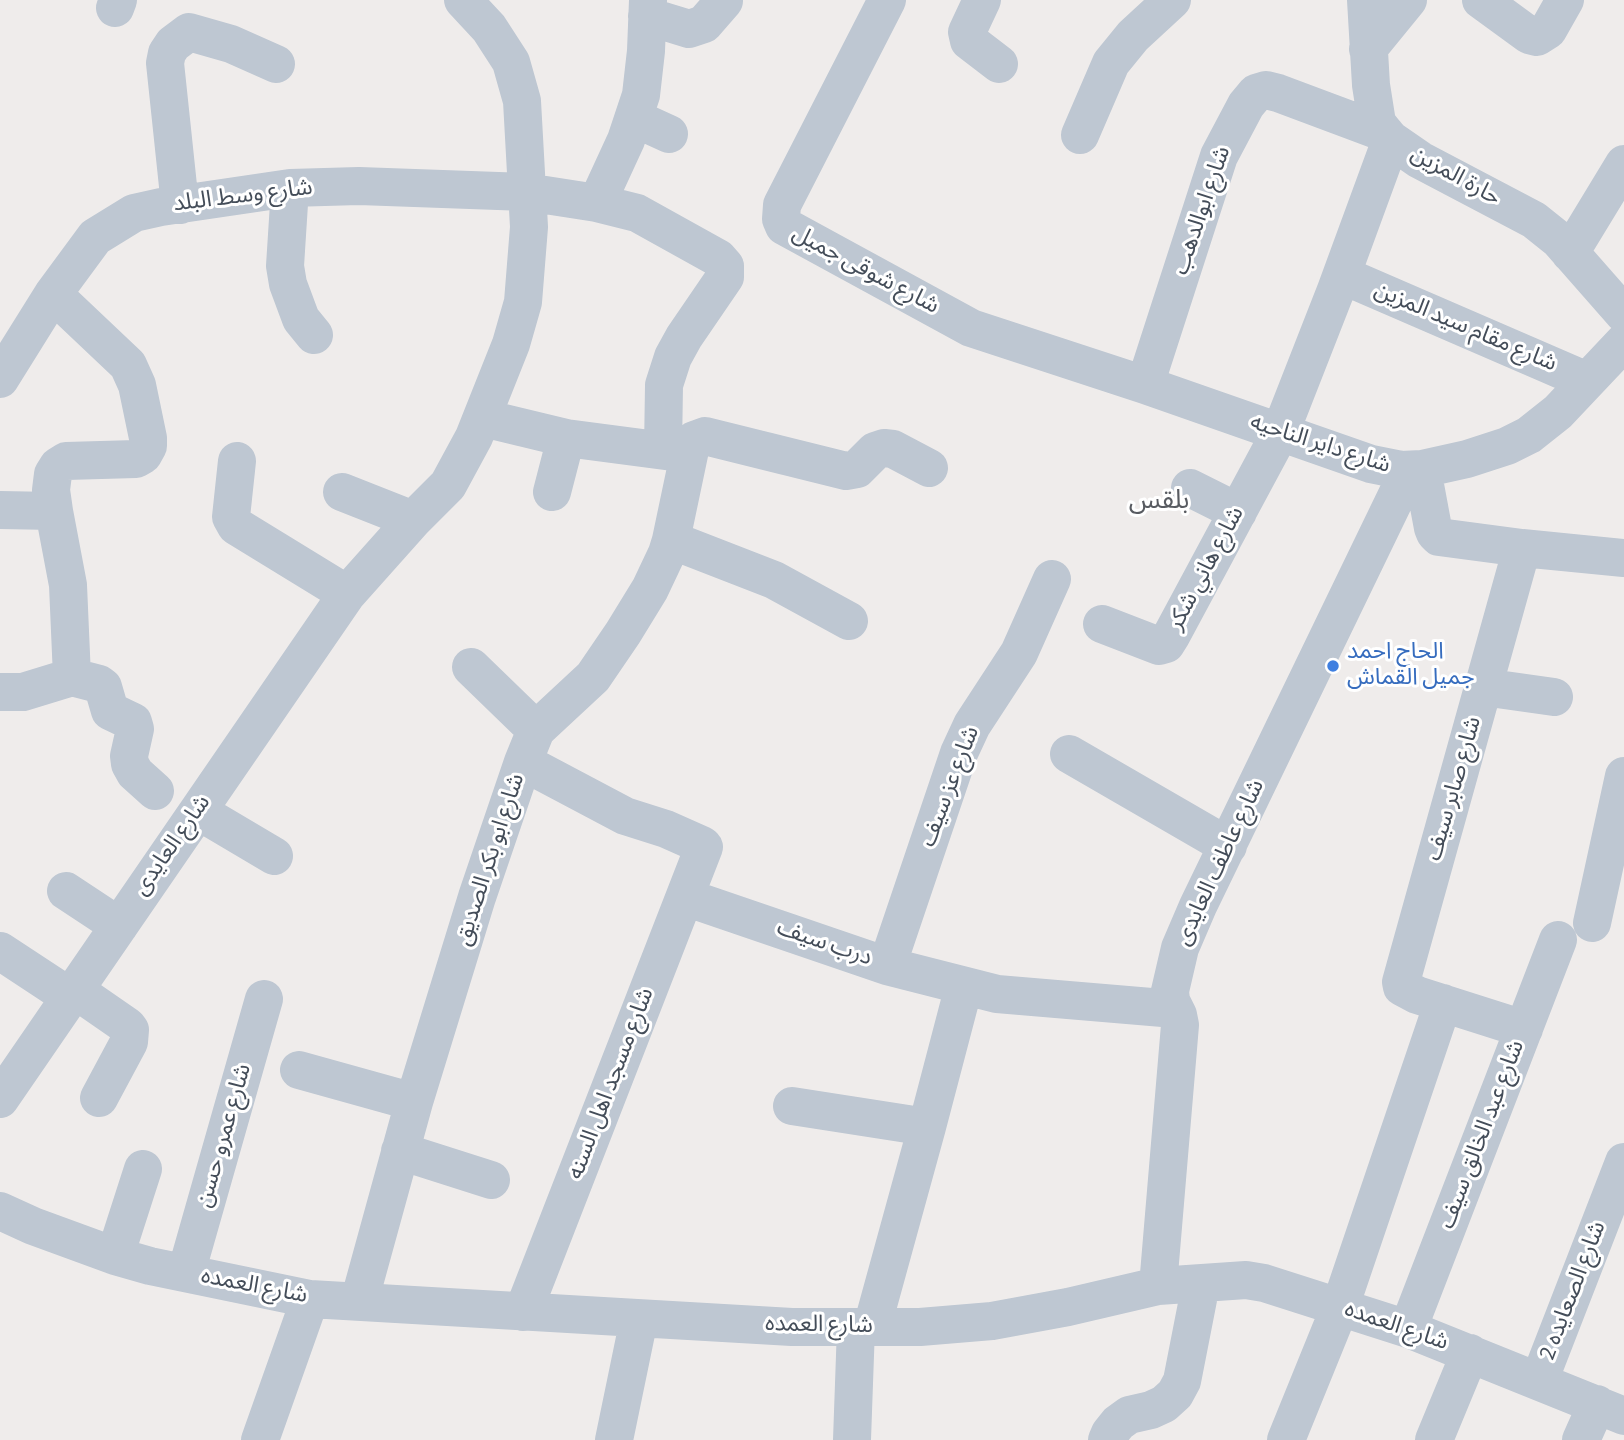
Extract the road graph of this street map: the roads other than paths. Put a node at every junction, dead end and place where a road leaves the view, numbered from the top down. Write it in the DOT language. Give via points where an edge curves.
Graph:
graph roads {
  1 [pos="463,0"];
  2 [pos="887,0"];
  3 [pos="982,0"];
  4 [pos="1172,0"];
  5 [pos="1366,0"];
  6 [pos="1408,0"];
  7 [pos="1481,0"];
  8 [pos="724,1"];
  9 [pos="648,8"];
  10 [pos="1556,15"];
  11 [pos="1368,49"];
  12 [pos="276,64"];
  13 [pos="999,64"];
  14 [pos="634,118"];
  15 [pos="669,134"];
  16 [pos="1080,135"];
  17 [pos="1388,137"];
  18 [pos="1624,164"];
  19 [pos="290,188"];
  20 [pos="526,192"];
  21 [pos="597,203"];
  22 [pos="180,205"];
  23 [pos="1570,253"];
  24 [pos="1342,275"];
  25 [pos="53,293"];
  26 [pos="1624,314"];
  27 [pos="12,330"];
  28 [pos="314,335"];
  29 [pos="1624,342"];
  30 [pos="0,379"];
  31 [pos="1587,381"];
  32 [pos="1144,385"];
  33 [pos="482,418"];
  34 [pos="1280,433"];
  35 [pos="566,438"];
  36 [pos="677,452"];
  37 [pos="237,461"];
  38 [pos="929,468"];
  39 [pos="1416,469"];
  40 [pos="1190,488"];
  41 [pos="342,492"];
  42 [pos="552,492"];
  43 [pos="0,510"];
  44 [pos="54,511"];
  45 [pos="1238,512"];
  46 [pos="414,520"];
  47 [pos="671,540"];
  48 [pos="1522,548"];
  49 [pos="1624,558"];
  50 [pos="1052,579"];
  51 [pos="347,594"];
  52 [pos="849,621"];
  53 [pos="1102,624"];
  54 [pos="471,667"];
  55 [pos="72,677"];
  56 [pos="1483,687"];
  57 [pos="0,692"];
  58 [pos="1555,697"];
  59 [pos="530,746"];
  60 [pos="1069,754"];
  61 [pos="1624,776"];
  62 [pos="155,791"];
  63 [pos="198,811"];
  64 [pos="1228,846"];
  65 [pos="274,856"];
  66 [pos="66,891"];
  67 [pos="685,897"];
  68 [pos="1591,923"];
  69 [pos="118,926"];
  70 [pos="1558,940"];
  71 [pos="0,951"];
  72 [pos="887,966"];
  73 [pos="964,986"];
  74 [pos="73,993"];
  75 [pos="264,999"];
  76 [pos="1443,1003"];
  77 [pos="1175,1009"];
  78 [pos="1524,1029"];
  79 [pos="299,1070"];
  80 [pos="99,1098"];
  81 [pos="0,1099"];
  82 [pos="414,1102"];
  83 [pos="792,1106"];
  84 [pos="927,1126"];
  85 [pos="400,1151"];
  86 [pos="1624,1162"];
  87 [pos="143,1169"];
  88 [pos="491,1180"];
  89 [pos="0,1211"];
  90 [pos="115,1256"];
  91 [pos="186,1273"];
  92 [pos="1201,1284"];
  93 [pos="1158,1286"];
  94 [pos="310,1299"];
  95 [pos="359,1302"];
  96 [pos="1340,1307"];
  97 [pos="523,1312"];
  98 [pos="639,1319"];
  99 [pos="864,1327"];
  100 [pos="1408,1329"];
  101 [pos="1470,1353"];
  102 [pos="1539,1381"];
  103 [pos="1611,1410"];
  104 [pos="260,1440"];
  105 [pos="614,1440"];
  106 [pos="852,1440"];
  107 [pos="1107,1440"];
  108 [pos="1286,1440"];
  109 [pos="1434,1440"];
  110 [pos="1581,1440"];
  1 -- 20 [label="street, شارع العايدى" via="511,62 522,101"];
  2 -- 32 [label="street, شارع شوقى جميل" via="782,205 784,226 971,328"];
  3 -- 13 [label="street" via="967,32 969,41"];
  4 -- 16 [label="street" via="1111,63"];
  5 -- 11 [label="street, حارة المزين"];
  6 -- 11 [label="street"];
  7 -- 10 [label="street" via="1537,37"];
  8 -- 9 [label="street" via="704,24 689,29"];
  9 -- 14 [label="street" via="641,95"];
  11 -- 17 [label="street, حارة المزين" via="1377,123"];
  12 -- 22 [label="street" via="189,32 173,44 165,63"];
  14 -- 15 [label="street"];
  14 -- 21 [label="street"];
  17 -- 23 [label="street, حارة المزين" via="1420,160 1534,220"];
  17 -- 24 [label="street"];
  17 -- 32 [label="street, شارع ابوالدهب" via="1278,93 1256,93 1219,156"];
  18 -- 23 [label="street"];
  19 -- 20 [label="street, شارع وسط البلد"];
  19 -- 22 [label="street, شارع وسط البلد"];
  19 -- 28 [label="street" via="285,266 301,319"];
  20 -- 21 [label="street, شارع وسط البلد"];
  20 -- 33 [label="street, شارع العايدى" via="529,228 523,302"];
  21 -- 36 [label="street, شارع ابو بكر الصديق" via="636,214 725,266 725,277 684,337 664,385"];
  22 -- 25 [label="street, شارع وسط البلد" via="134,213 95,237"];
  23 -- 26 [label="street, حارة المزين"];
  24 -- 31 [label="street, شارع مقام سيد المزين"];
  24 -- 34 [label="street"];
  25 -- 27 [label="street, شارع وسط البلد"];
  25 -- 44 [label="street" via="128,365 148,438 143,455 136,459 66,461 58,466 51,490"];
  27 -- 30 [label="street, شارع وسط البلد"];
  29 -- 31 [label="street, شارع داير الناحيه"];
  31 -- 39 [label="street, شارع داير الناحيه" via="1529,435 1467,459"];
  32 -- 34 [label="street, شارع داير الناحيه"];
  33 -- 35 [label="street"];
  33 -- 46 [label="street, شارع العايدى" via="448,485"];
  34 -- 39 [label="street, شارع داير الناحيه" via="1371,464"];
  34 -- 45 [label="street, شارع هاني شكر"];
  35 -- 36 [label="street"];
  35 -- 42 [label="street"];
  36 -- 38 [label="street" via="705,436 846,471 857,469 884,448"];
  36 -- 47 [label="street, شارع ابو بكر الصديق"];
  37 -- 51 [label="street" via="231,517 236,526"];
  39 -- 48 [label="street" via="1439,537"];
  39 -- 64 [label="street, شارع عاطف العايدى"];
  40 -- 45 [label="street"];
  41 -- 46 [label="street"];
  43 -- 44 [label="street"];
  44 -- 55 [label="street" via="68,585"];
  45 -- 53 [label="street, شارع هاني شكر" via="1166,644 1152,645"];
  46 -- 51 [label="street, شارع العايدى"];
  47 -- 52 [label="street" via="774,580"];
  47 -- 59 [label="street, شارع ابو بكر الصديق" via="650,589 616,644 593,677"];
  48 -- 49 [label="street"];
  48 -- 56 [label="street, شارع صابر سيف"];
  50 -- 72 [label="street, شارع عز سيف" via="1019,653 959,753"];
  51 -- 63 [label="street, شارع العايدى"];
  54 -- 59 [label="street"];
  55 -- 57 [label="street" via="23,692"];
  55 -- 62 [label="street" via="99,684 110,711 133,722 130,764"];
  56 -- 58 [label="street"];
  56 -- 76 [label="street, شارع صابر سيف" via="1401,982 1408,991"];
  59 -- 67 [label="street, شارع مسجد اهل السنه" via="625,816 702,845"];
  59 -- 82 [label="street, شارع ابو بكر الصديق"];
  60 -- 64 [label="street"];
  61 -- 68 [label="street"];
  63 -- 65 [label="street"];
  63 -- 69 [label="street, شارع العايدى"];
  64 -- 77 [label="street, شارع عاطف العايدى" via="1181,948 1170,991"];
  66 -- 69 [label="street"];
  67 -- 72 [label="street, درب سيف"];
  67 -- 97 [label="street, شارع مسجد اهل السنه"];
  69 -- 74 [label="street, شارع العايدى"];
  70 -- 78 [label="street, شارع عبد الخالق سيف"];
  71 -- 74 [label="street"];
  72 -- 73 [label="street, درب سيف"];
  73 -- 77 [label="street, درب سيف" via="997,994"];
  73 -- 84 [label="street"];
  74 -- 80 [label="street" via="130,1030 129,1042"];
  74 -- 81 [label="street, شارع العايدى"];
  75 -- 91 [label="street, شارع عمرو حسن"];
  76 -- 78 [label="street, شارع صابر سيف"];
  76 -- 96 [label="street"];
  77 -- 93 [label="street, شارع عاطف العايدى" via="1180,1025"];
  78 -- 100 [label="street, شارع عبد الخالق سيف"];
  79 -- 82 [label="street"];
  82 -- 85 [label="street, شارع ابو بكر الصديق"];
  83 -- 84 [label="street"];
  84 -- 99 [label="street"];
  85 -- 88 [label="street"];
  85 -- 95 [label="street, شارع ابو بكر الصديق"];
  86 -- 102 [label="street, شارع الصعايده 2"];
  87 -- 90 [label="street"];
  89 -- 90 [label="street, شارع العمده"];
  90 -- 91 [label="street, شارع العمده"];
  91 -- 94 [label="street, شارع العمده"];
  92 -- 93 [label="street, شارع العمده"];
  92 -- 96 [label="street, شارع العمده" via="1246,1280"];
  92 -- 107 [label="street" via="1182,1381 1175,1394 1151,1410 1129,1415"];
  93 -- 99 [label="street, شارع العمده" via="992,1321"];
  94 -- 95 [label="street, شارع العمده"];
  94 -- 104 [label="street"];
  95 -- 97 [label="street, شارع العمده"];
  96 -- 100 [label="street, شارع العمده"];
  96 -- 108 [label="street"];
  97 -- 98 [label="street, شارع العمده"];
  98 -- 99 [label="street, شارع العمده"];
  98 -- 105 [label="street"];
  99 -- 106 [label="street"];
  100 -- 101 [label="street, شارع العمده"];
  101 -- 102 [label="street, شارع العمده"];
  101 -- 109 [label="street"];
  102 -- 103 [label="street, شارع العمده"];
  103 -- 110 [label="street"];
}
